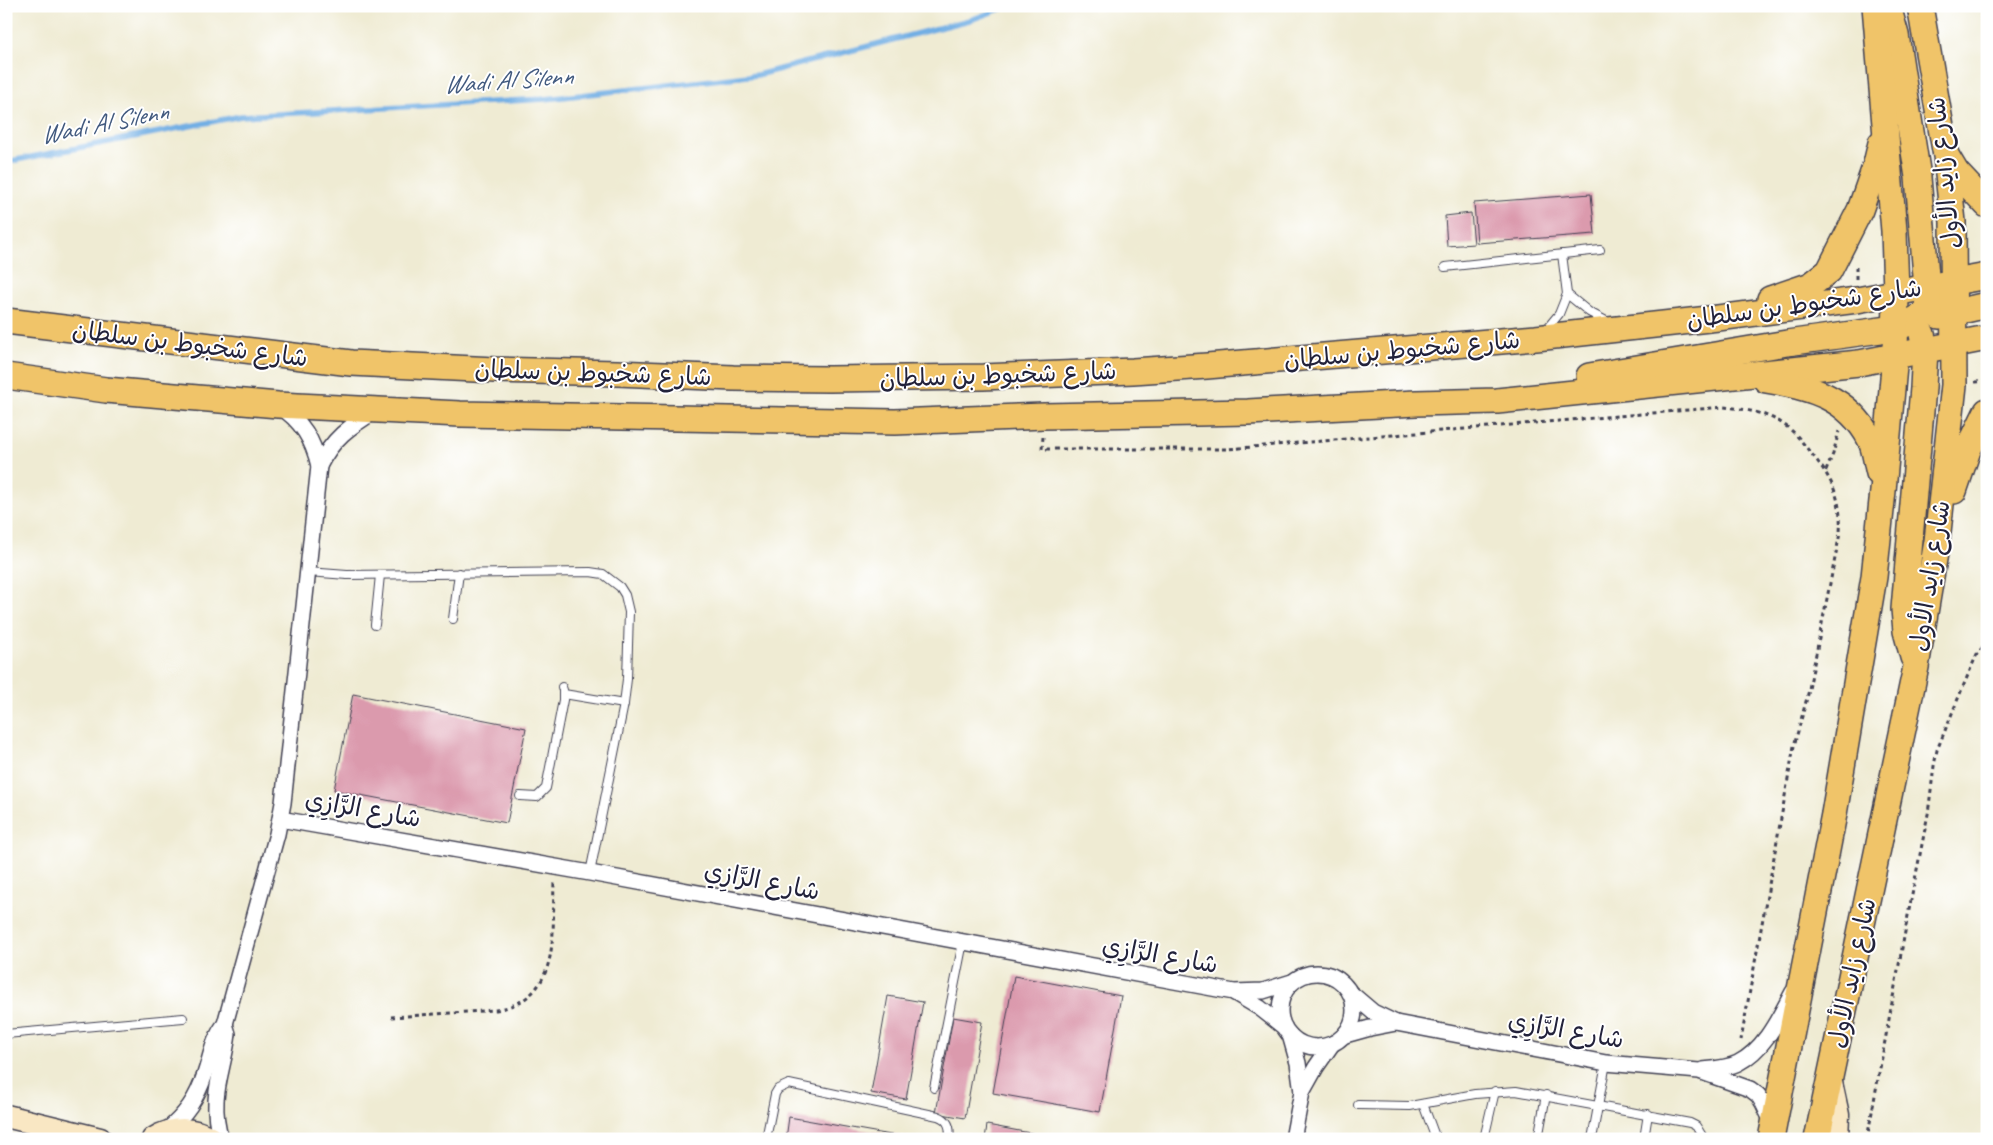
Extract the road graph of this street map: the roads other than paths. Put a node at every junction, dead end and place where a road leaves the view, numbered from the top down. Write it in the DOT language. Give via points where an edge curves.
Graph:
graph roads {
  1 [pos="1875,6"];
  2 [pos="1888,6"];
  3 [pos="1920,6"];
  4 [pos="1886,121"];
  5 [pos="1946,156"];
  6 [pos="1987,204"];
  7 [pos="1600,250"];
  8 [pos="1562,254"];
  9 [pos="1445,267"];
  10 [pos="1987,276"];
  11 [pos="1954,282"];
  12 [pos="1926,286"];
  13 [pos="1896,292"];
  14 [pos="1567,294"];
  15 [pos="1987,305"];
  16 [pos="1718,318"];
  17 [pos="6,321"];
  18 [pos="1925,323"];
  19 [pos="1628,329"];
  20 [pos="1536,338"];
  21 [pos="1987,338"];
  22 [pos="1953,343"];
  23 [pos="1895,356"];
  24 [pos="1734,375"];
  25 [pos="6,376"];
  26 [pos="1497,401"];
  27 [pos="278,406"];
  28 [pos="376,410"];
  29 [pos="1987,411"];
  30 [pos="319,466"];
  31 [pos="1883,491"];
  32 [pos="1937,541"];
  33 [pos="308,572"];
  34 [pos="459,572"];
  35 [pos="380,575"];
  36 [pos="453,618"];
  37 [pos="375,626"];
  38 [pos="1916,667"];
  39 [pos="624,704"];
  40 [pos="520,796"];
  41 [pos="280,819"];
  42 [pos="590,873"];
  43 [pos="963,942"];
  44 [pos="1805,968"];
  45 [pos="1292,982"];
  46 [pos="1234,992"];
  47 [pos="1352,995"];
  48 [pos="183,1018"];
  49 [pos="1396,1023"];
  50 [pos="225,1024"];
  51 [pos="1287,1031"];
  52 [pos="6,1034"];
  53 [pos="1339,1040"];
  54 [pos="1606,1063"];
  55 [pos="1699,1071"];
  56 [pos="1830,1078"];
  57 [pos="934,1088"];
  58 [pos="1302,1092"];
  59 [pos="1495,1092"];
  60 [pos="1546,1095"];
  61 [pos="1423,1104"];
  62 [pos="1358,1105"];
  63 [pos="1598,1105"];
  64 [pos="1648,1114"];
  65 [pos="6,1116"];
  66 [pos="1772,1132"];
  67 [pos="154,1137"];
  68 [pos="1292,1138"];
  69 [pos="100,1139"];
  70 [pos="212,1139"];
  71 [pos="220,1139"];
  72 [pos="766,1139"];
  73 [pos="949,1139"];
  74 [pos="1436,1139"];
  75 [pos="1484,1139"];
  76 [pos="1538,1139"];
  77 [pos="1592,1139"];
  78 [pos="1644,1139"];
  79 [pos="1704,1139"];
  80 [pos="1818,1139"];
  81 [pos="1837,1139"];
  1 -- 4 [label="main road, شارع زايد الأول"];
  2 -- 12 [label="main road" via="1896,36 1918,178"];
  3 -- 5 [label="main road, شارع زايد الأول"];
  4 -- 13 [label="main road, شارع زايد الأول"];
  4 -- 16 [label="main road" via="1860,210 1829,271 1811,285"];
  5 -- 6 [label="main road" via="1956,172"];
  5 -- 11 [label="main road, شارع زايد الأول" via="1953,222"];
  7 -- 8 [label="lane"];
  8 -- 9 [label="lane"];
  8 -- 14 [label="lane"];
  10 -- 11 [label="main road, شارع شخبوط بن سلطان"];
  11 -- 12 [label="main road, شارع شخبوط بن سلطان"];
  11 -- 18 [label="main road, شارع زايد الأول"];
  12 -- 13 [label="main road, شارع شخبوط بن سلطان"];
  12 -- 18 [label="main road"];
  13 -- 16 [label="main road, شارع شخبوط بن سلطان"];
  13 -- 18 [label="main road"];
  14 -- 19 [label="lane" via="1589,312"];
  14 -- 20 [label="lane" via="1552,323"];
  15 -- 18 [label="main road"];
  16 -- 19 [label="main road, شارع شخبوط بن سلطان"];
  17 -- 20 [label="main road, شارع شخبوط بن سلطان" via="352,363 772,378 928,378 1124,372"];
  18 -- 22 [label="main road"];
  18 -- 23 [label="main road, شارع زايد الأول"];
  18 -- 26 [label="main road" via="1634,368 1565,381"];
  18 -- 38 [label="main road" via="1904,609"];
  19 -- 20 [label="main road, شارع شخبوط بن سلطان"];
  21 -- 22 [label="main road"];
  22 -- 32 [label="main road, شارع زايد الأول" via="1954,384"];
  23 -- 24 [label="main road, شارع شخبوط بن سلطان" via="1859,363"];
  23 -- 31 [label="main road, شارع زايد الأول"];
  24 -- 26 [label="main road, شارع شخبوط بن سلطان"];
  24 -- 31 [label="main road" via="1803,387 1839,403 1859,421 1871,440"];
  25 -- 27 [label="main road, شارع شخبوط بن سلطان" via="106,390"];
  26 -- 28 [label="main road, شارع شخبوط بن سلطان" via="1173,415 895,422"];
  27 -- 28 [label="main road, شارع شخبوط بن سلطان"];
  27 -- 30 [label="street" via="302,425 313,444"];
  28 -- 30 [label="street" via="341,434"];
  29 -- 32 [label="main road" via="1968,450"];
  30 -- 33 [label="street"];
  31 -- 44 [label="main road, شارع زايد الأول" via="1872,586"];
  32 -- 38 [label="main road, شارع زايد الأول"];
  33 -- 35 [label="lane"];
  33 -- 41 [label="street"];
  34 -- 35 [label="lane"];
  34 -- 36 [label="lane"];
  34 -- 39 [label="lane" via="590,572 603,574 612,580 625,595 628,612"];
  35 -- 37 [label="lane"];
  38 -- 56 [label="main road, شارع زايد الأول"];
  39 -- 40 [label="lane" via="563,691 546,788 537,797"];
  39 -- 42 [label="lane"];
  41 -- 42 [label="street, شارع الرَّازِي"];
  41 -- 50 [label="street"];
  42 -- 43 [label="street, شارع الرَّازِي"];
  43 -- 46 [label="street, شارع الرَّازِي"];
  43 -- 57 [label="lane"];
  44 -- 55 [label="street, شارع الرَّازِي" via="1777,1021 1750,1056 1737,1064"];
  44 -- 66 [label="main road, شارع زايد الأول"];
  45 -- 46 [label="street, شارع الرَّازِي" via="1263,991"];
  45 -- 47 [label="street" via="1307,973 1325,973 1342,981"];
  45 -- 51 [label="street" via="1285,990 1280,1008"];
  46 -- 51 [label="street, شارع الرَّازِي" via="1260,1008"];
  47 -- 49 [label="street, شارع الرَّازِي" via="1373,1012"];
  47 -- 53 [label="street" via="1355,1017"];
  48 -- 52 [label="lane"];
  49 -- 53 [label="street, شارع الرَّازِي" via="1370,1028"];
  49 -- 54 [label="street, شارع الرَّازِي"];
  50 -- 67 [label="street" via="217,1035 194,1102 187,1112"];
  50 -- 71 [label="street" via="228,1034 214,1105"];
  51 -- 53 [label="street" via="1299,1042 1310,1046 1321,1047"];
  51 -- 58 [label="street" via="1298,1064"];
  53 -- 58 [label="street" via="1316,1067"];
  54 -- 55 [label="street, شارع الرَّازِي"];
  54 -- 63 [label="lane"];
  55 -- 66 [label="street, شارع الرَّازِي" via="1750,1089 1758,1095"];
  56 -- 80 [label="main road, شارع زايد الأول"];
  56 -- 81 [label="street" via="1838,1115"];
  58 -- 68 [label="street"];
  59 -- 60 [label="lane"];
  59 -- 61 [label="lane"];
  59 -- 75 [label="lane"];
  60 -- 63 [label="lane"];
  60 -- 76 [label="lane"];
  61 -- 62 [label="lane" via="1396,1107"];
  61 -- 74 [label="lane"];
  63 -- 64 [label="lane"];
  63 -- 77 [label="lane"];
  64 -- 78 [label="lane"];
  64 -- 79 [label="lane" via="1690,1123 1696,1126"];
  65 -- 69 [label="street"];
  67 -- 70 [label="street" via="191,1130"];
  72 -- 73 [label="lane" via="775,1094 783,1085 789,1084 938,1116 948,1123"];
}
